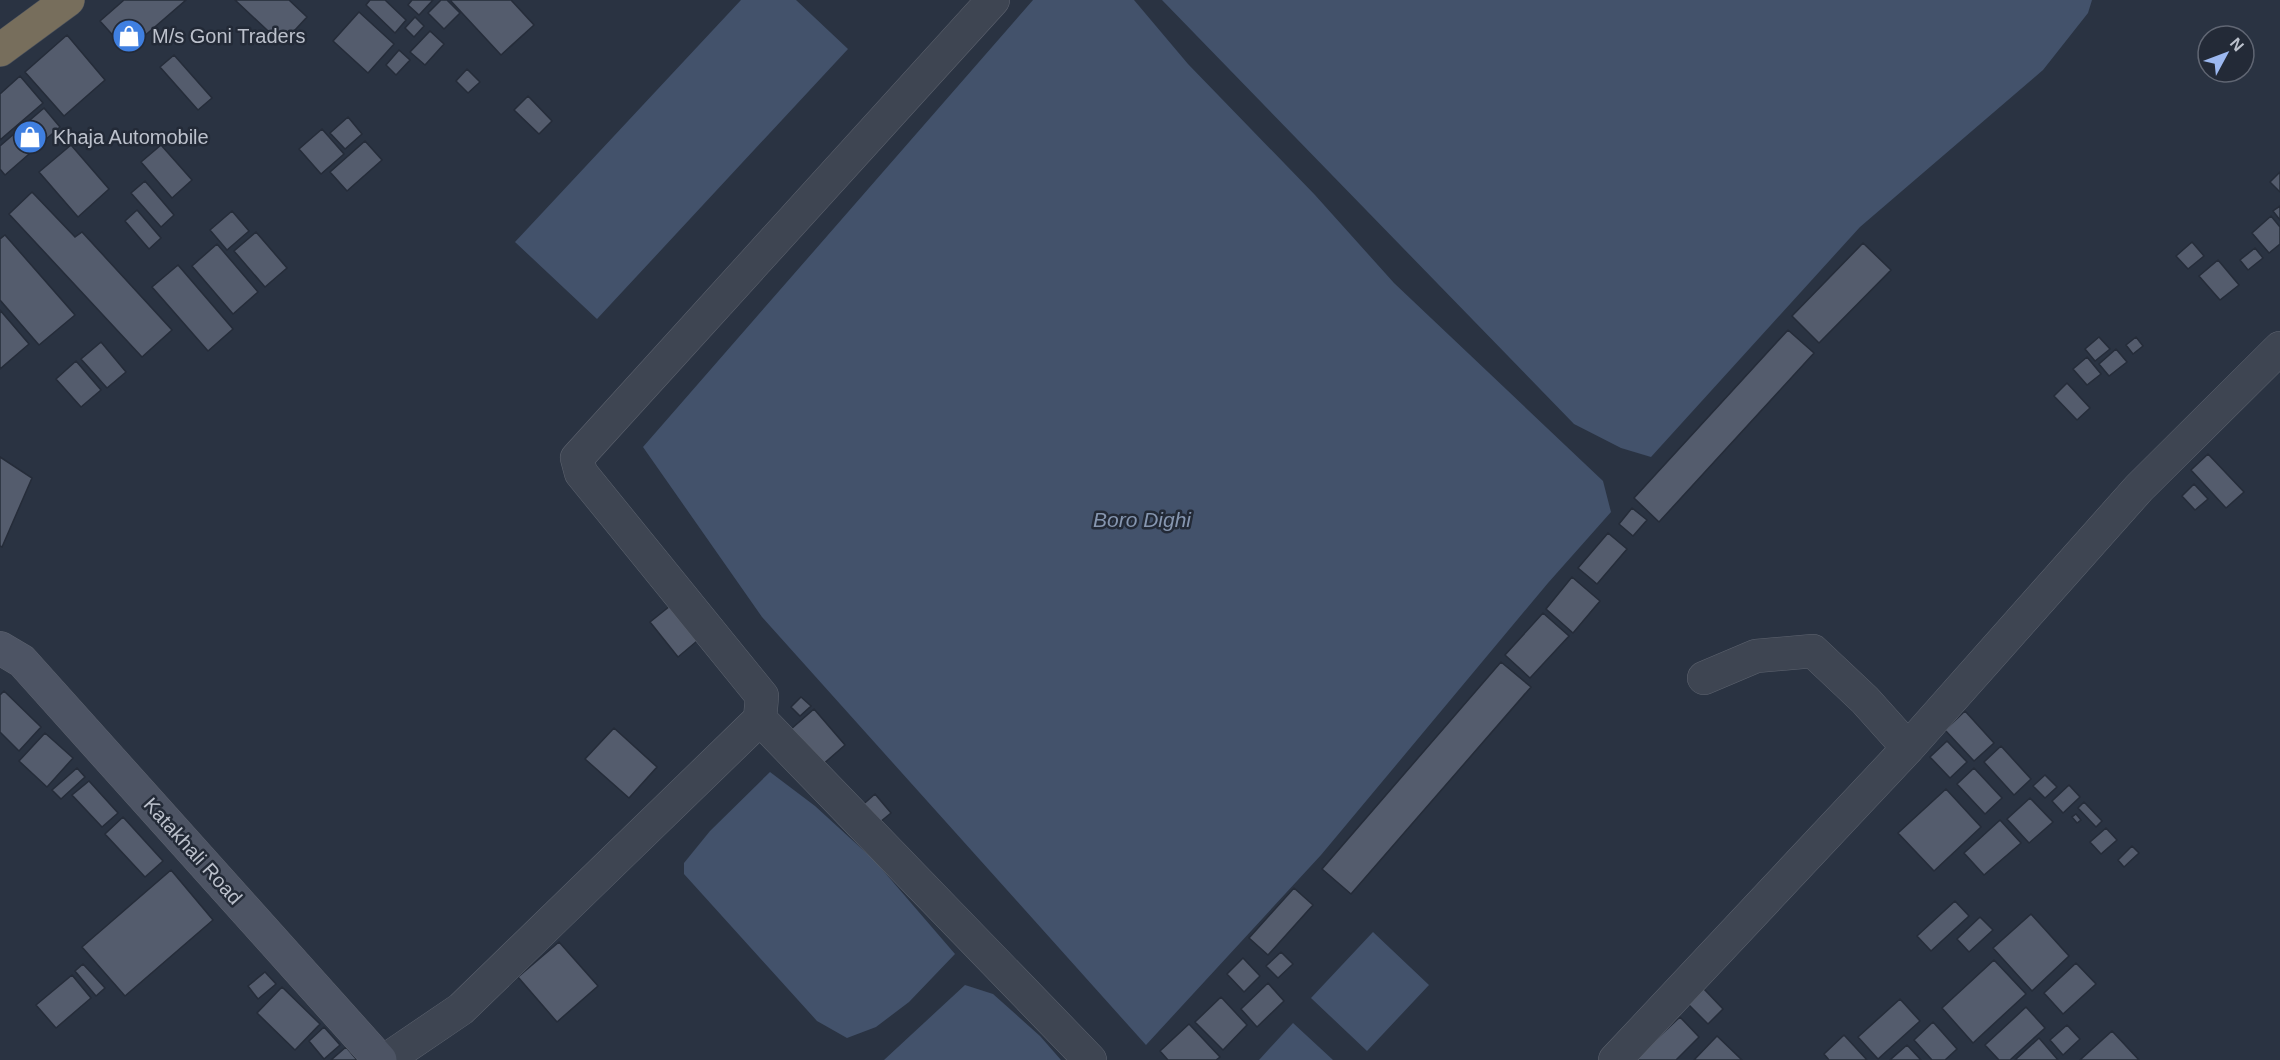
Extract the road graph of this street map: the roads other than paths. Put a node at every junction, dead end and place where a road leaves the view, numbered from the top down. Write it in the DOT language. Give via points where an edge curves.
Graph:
graph roads {
  1 [pos="68,0"];
  2 [pos="993,0"];
  3 [pos="0,50"];
  4 [pos="2280,348"];
  5 [pos="0,648"];
  6 [pos="1704,678"];
  7 [pos="760,719"];
  8 [pos="1908,748"];
  9 [pos="380,1060"];
  10 [pos="386,1060"];
  11 [pos="1090,1060"];
  12 [pos="1615,1060"];
  1 -- 3 [label="highway"];
  2 -- 7 [label="street" via="577,458 581,473 762,696"];
  4 -- 8 [label="street" via="2139,488"];
  5 -- 9 [label="street, Katakhali Road" via="22,661"];
  6 -- 8 [label="street" via="1756,656 1813,651"];
  7 -- 10 [label="street" via="461,1009"];
  7 -- 11 [label="street"];
  8 -- 12 [label="street"];
}
